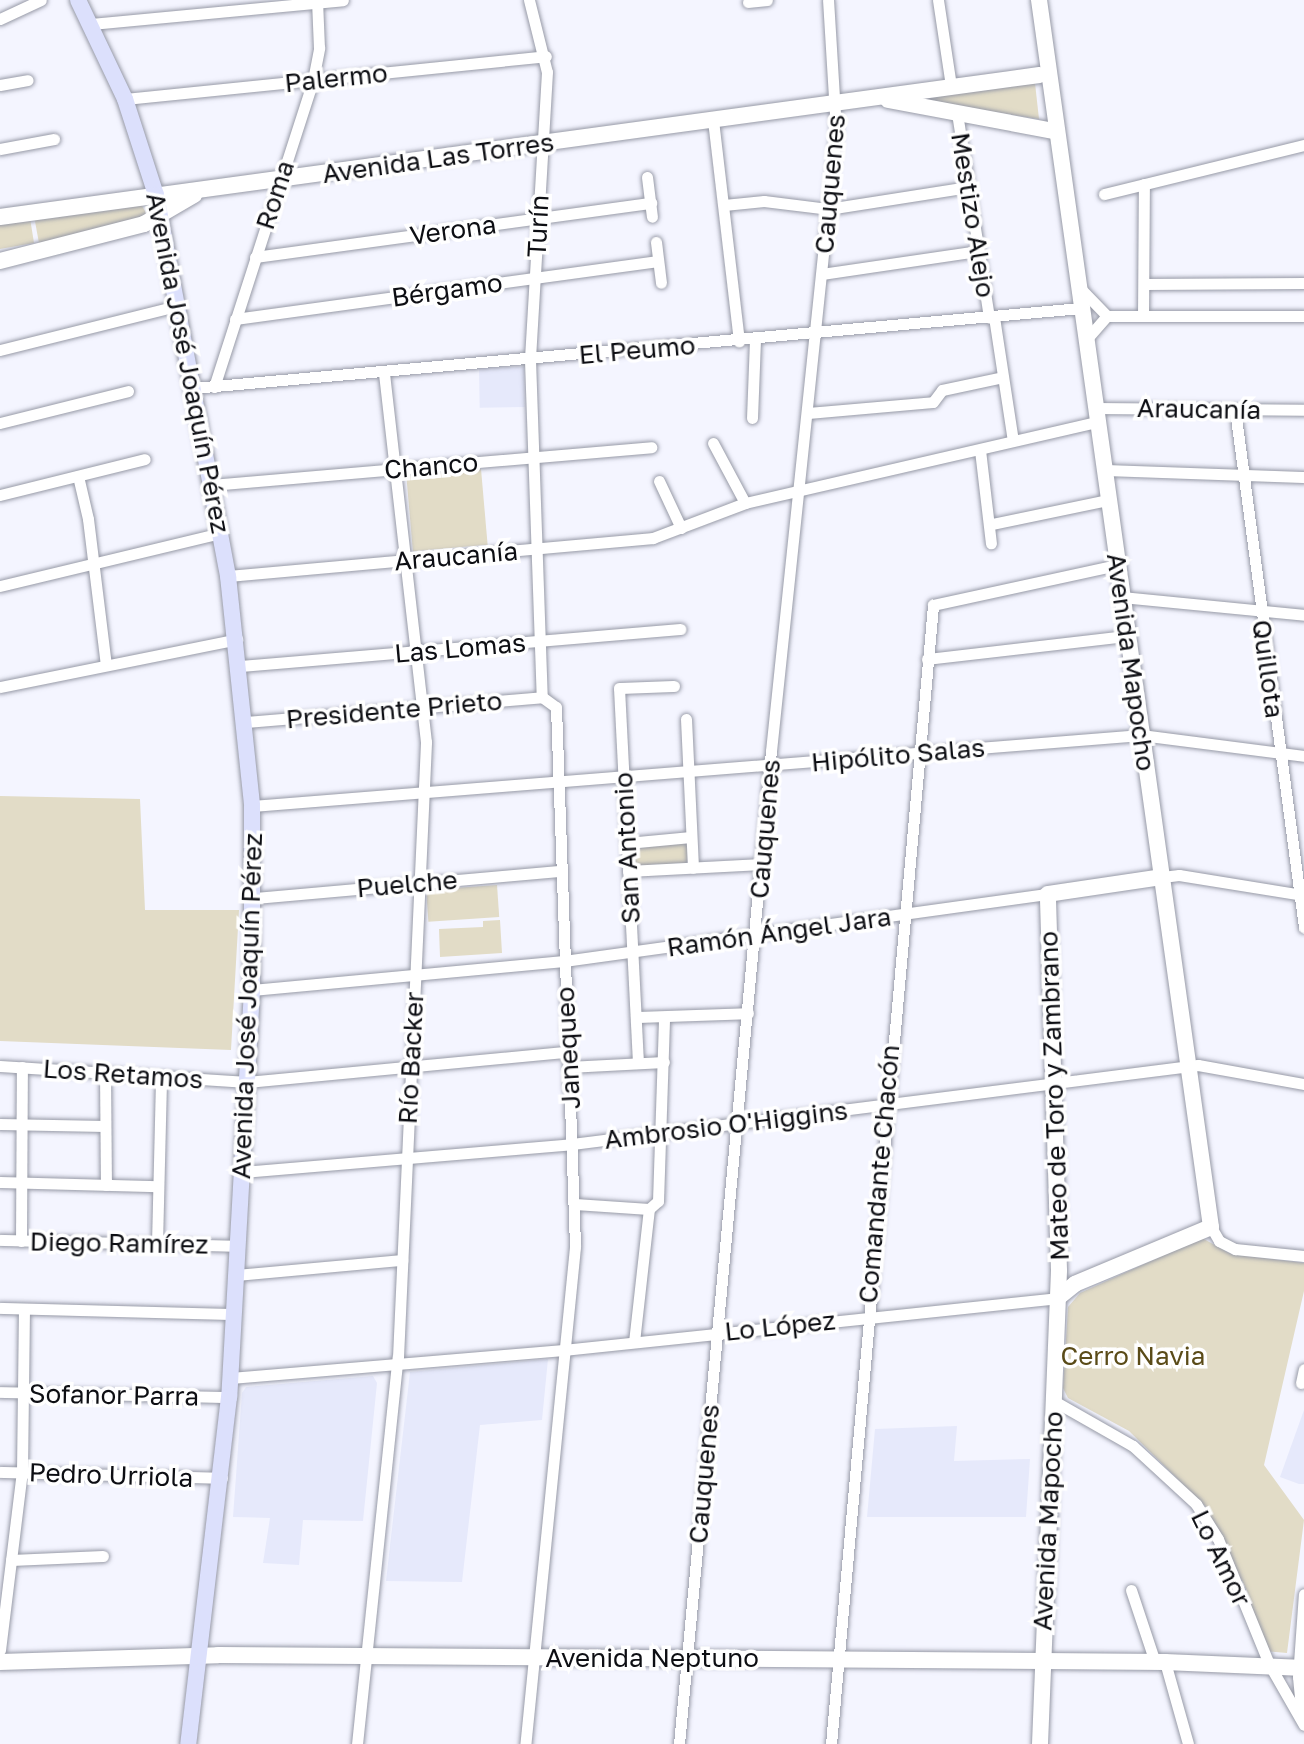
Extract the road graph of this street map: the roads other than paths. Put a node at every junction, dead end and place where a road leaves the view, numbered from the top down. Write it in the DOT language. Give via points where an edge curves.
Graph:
graph roads {
  1 [pos="41,0"];
  2 [pos="78,0"];
  3 [pos="343,0"];
  4 [pos="529,0"];
  5 [pos="767,0"];
  6 [pos="828,0"];
  7 [pos="938,0"];
  8 [pos="1029,0"];
  9 [pos="1039,0"];
  10 [pos="317,1"];
  11 [pos="748,2"];
  12 [pos="0,19"];
  13 [pos="91,24"];
  14 [pos="546,56"];
  15 [pos="1039,75"];
  16 [pos="28,80"];
  17 [pos="313,80"];
  18 [pos="0,85"];
  19 [pos="951,86"];
  20 [pos="875,97"];
  21 [pos="1049,97"];
  22 [pos="125,99"];
  23 [pos="838,103"];
  24 [pos="957,113"];
  25 [pos="713,120"];
  26 [pos="1054,131"];
  27 [pos="54,139"];
  28 [pos="542,145"];
  29 [pos="1304,145"];
  30 [pos="0,149"];
  31 [pos="647,177"];
  32 [pos="280,179"];
  33 [pos="1144,184"];
  34 [pos="215,187"];
  35 [pos="968,187"];
  36 [pos="1104,194"];
  37 [pos="156,195"];
  38 [pos="651,203"];
  39 [pos="724,205"];
  40 [pos="828,209"];
  41 [pos="160,215"];
  42 [pos="0,217"];
  43 [pos="652,217"];
  44 [pos="538,219"];
  45 [pos="656,242"];
  46 [pos="978,251"];
  47 [pos="255,257"];
  48 [pos="0,261"];
  49 [pos="658,261"];
  50 [pos="822,274"];
  51 [pos="535,278"];
  52 [pos="661,283"];
  53 [pos="1304,283"];
  54 [pos="1144,284"];
  55 [pos="1077,285"];
  56 [pos="177,306"];
  57 [pos="1080,308"];
  58 [pos="1107,316"];
  59 [pos="1143,316"];
  60 [pos="1304,316"];
  61 [pos="991,317"];
  62 [pos="235,319"];
  63 [pos="816,334"];
  64 [pos="755,339"];
  65 [pos="739,341"];
  66 [pos="1085,341"];
  67 [pos="0,350"];
  68 [pos="530,360"];
  69 [pos="384,372"];
  70 [pos="1003,377"];
  71 [pos="214,387"];
  72 [pos="193,388"];
  73 [pos="128,391"];
  74 [pos="1235,410"];
  75 [pos="1304,410"];
  76 [pos="808,413"];
  77 [pos="1095,415"];
  78 [pos="752,418"];
  79 [pos="0,423"];
  80 [pos="1013,441"];
  81 [pos="713,443"];
  82 [pos="651,447"];
  83 [pos="980,450"];
  84 [pos="533,457"];
  85 [pos="145,459"];
  86 [pos="396,469"];
  87 [pos="1104,470"];
  88 [pos="1244,475"];
  89 [pos="78,476"];
  90 [pos="1304,477"];
  91 [pos="659,481"];
  92 [pos="211,485"];
  93 [pos="799,494"];
  94 [pos="0,495"];
  95 [pos="1108,500"];
  96 [pos="745,503"];
  97 [pos="992,524"];
  98 [pos="681,528"];
  99 [pos="220,533"];
  100 [pos="991,543"];
  101 [pos="536,549"];
  102 [pos="407,560"];
  103 [pos="93,563"];
  104 [pos="1117,565"];
  105 [pos="228,576"];
  106 [pos="0,586"];
  107 [pos="1122,597"];
  108 [pos="1260,611"];
  109 [pos="1304,615"];
  110 [pos="680,629"];
  111 [pos="1127,636"];
  112 [pos="237,639"];
  113 [pos="540,641"];
  114 [pos="418,651"];
  115 [pos="927,659"];
  116 [pos="106,665"];
  117 [pos="240,666"];
  118 [pos="674,686"];
  119 [pos="0,687"];
  120 [pos="542,697"];
  121 [pos="425,707"];
  122 [pos="686,719"];
  123 [pos="246,722"];
  124 [pos="1141,735"];
  125 [pos="1280,752"];
  126 [pos="919,754"];
  127 [pos="1304,756"];
  128 [pos="771,765"];
  129 [pos="689,770"];
  130 [pos="623,775"];
  131 [pos="558,780"];
  132 [pos="423,792"];
  133 [pos="252,806"];
  134 [pos="691,837"];
  135 [pos="627,843"];
  136 [pos="762,864"];
  137 [pos="693,868"];
  138 [pos="559,871"];
  139 [pos="628,871"];
  140 [pos="1162,877"];
  141 [pos="419,883"];
  142 [pos="1048,894"];
  143 [pos="1302,895"];
  144 [pos="255,898"];
  145 [pos="903,915"];
  146 [pos="1304,927"];
  147 [pos="756,936"];
  148 [pos="632,952"];
  149 [pos="564,961"];
  150 [pos="415,975"];
  151 [pos="252,990"];
  152 [pos="748,1013"];
  153 [pos="636,1017"];
  154 [pos="664,1017"];
  155 [pos="567,1052"];
  156 [pos="664,1062"];
  157 [pos="638,1063"];
  158 [pos="0,1066"];
  159 [pos="1188,1066"];
  160 [pos="22,1067"];
  161 [pos="411,1067"];
  162 [pos="568,1067"];
  163 [pos="105,1073"];
  164 [pos="161,1077"];
  165 [pos="247,1082"];
  166 [pos="1054,1083"];
  167 [pos="1304,1084"];
  168 [pos="886,1105"];
  169 [pos="0,1124"];
  170 [pos="22,1124"];
  171 [pos="738,1124"];
  172 [pos="105,1126"];
  173 [pos="664,1133"];
  174 [pos="572,1144"];
  175 [pos="407,1158"];
  176 [pos="242,1172"];
  177 [pos="0,1182"];
  178 [pos="22,1183"];
  179 [pos="106,1185"];
  180 [pos="158,1186"];
  181 [pos="575,1204"];
  182 [pos="649,1209"];
  183 [pos="1211,1227"];
  184 [pos="0,1240"];
  185 [pos="21,1241"];
  186 [pos="157,1244"];
  187 [pos="238,1246"];
  188 [pos="1304,1256"];
  189 [pos="402,1260"];
  190 [pos="1059,1270"];
  191 [pos="236,1275"];
  192 [pos="1075,1284"];
  193 [pos="1058,1298"];
  194 [pos="0,1308"];
  195 [pos="24,1309"];
  196 [pos="234,1314"];
  197 [pos="866,1317"];
  198 [pos="717,1333"];
  199 [pos="634,1342"];
  200 [pos="564,1350"];
  201 [pos="396,1365"];
  202 [pos="1304,1369"];
  203 [pos="230,1378"];
  204 [pos="1301,1383"];
  205 [pos="0,1392"];
  206 [pos="23,1392"];
  207 [pos="229,1397"];
  208 [pos="1054,1401"];
  209 [pos="0,1472"];
  210 [pos="22,1472"];
  211 [pos="222,1478"];
  212 [pos="103,1556"];
  213 [pos="11,1560"];
  214 [pos="1131,1590"];
  215 [pos="1304,1594"];
  216 [pos="0,1650"];
  217 [pos="198,1655"];
  218 [pos="365,1657"];
  219 [pos="534,1658"];
  220 [pos="687,1658"];
  221 [pos="839,1659"];
  222 [pos="1042,1661"];
  223 [pos="0,1662"];
  224 [pos="1160,1662"];
  225 [pos="1269,1664"];
  226 [pos="1301,1667"];
  227 [pos="1303,1723"];
  228 [pos="188,1744"];
  229 [pos="357,1744"];
  230 [pos="525,1744"];
  231 [pos="679,1744"];
  232 [pos="831,1744"];
  233 [pos="1040,1744"];
  234 [pos="1188,1744"];
  1 -- 12 [label="street"];
  2 -- 13 [label="main road, Avenida José Joaquín Pérez"];
  3 -- 10 [label="street"];
  4 -- 14 [label="street, Turín"];
  5 -- 11 [label="street"];
  6 -- 23 [label="street, Cauquenes"];
  7 -- 19 [label="street"];
  8 -- 15 [label="main road, Avenida Mapocho"];
  9 -- 21 [label="main road, Avenida Mapocho"];
  10 -- 13 [label="street"];
  10 -- 17 [label="street, Roma" via="319,48"];
  13 -- 22 [label="main road, Avenida José Joaquín Pérez"];
  14 -- 17 [label="street, Palermo"];
  14 -- 28 [label="street, Turín"];
  15 -- 19 [label="main road, Avenida Las Torres"];
  15 -- 21 [label="main road, Avenida Mapocho"];
  16 -- 18 [label="street"];
  17 -- 22 [label="street, Palermo"];
  17 -- 32 [label="street, Roma"];
  19 -- 20 [label="main road, Avenida Las Torres"];
  20 -- 23 [label="main road, Avenida Las Torres"];
  20 -- 24 [label="main road, Avenida Las Torres"];
  21 -- 26 [label="main road, Avenida Mapocho"];
  22 -- 37 [label="main road, Avenida José Joaquín Pérez"];
  23 -- 25 [label="main road, Avenida Las Torres"];
  23 -- 40 [label="street, Cauquenes"];
  24 -- 26 [label="main road, Avenida Las Torres"];
  24 -- 35 [label="street, Mestizo Alejo"];
  25 -- 28 [label="main road, Avenida Las Torres"];
  25 -- 39 [label="street"];
  26 -- 55 [label="main road, Avenida Mapocho"];
  27 -- 30 [label="street"];
  28 -- 32 [label="main road, Avenida Las Torres"];
  28 -- 44 [label="street, Turín"];
  29 -- 33 [label="street"];
  31 -- 38 [label="street"];
  32 -- 34 [label="main road, Avenida Las Torres"];
  32 -- 47 [label="street, Roma"];
  33 -- 36 [label="street"];
  33 -- 54 [label="street"];
  34 -- 37 [label="main road, Avenida Las Torres"];
  34 -- 41 [label="main road"];
  35 -- 40 [label="street"];
  35 -- 46 [label="street, Mestizo Alejo"];
  37 -- 41 [label="main road, Avenida José Joaquín Pérez"];
  37 -- 42 [label="main road, Avenida Las Torres"];
  38 -- 43 [label="street"];
  38 -- 44 [label="street, Verona"];
  39 -- 40 [label="street" via="764,201"];
  39 -- 65 [label="street"];
  40 -- 50 [label="street, Cauquenes"];
  41 -- 48 [label="main road" via="139,226"];
  41 -- 56 [label="main road, Avenida José Joaquín Pérez"];
  44 -- 47 [label="street, Verona"];
  44 -- 51 [label="street, Turín"];
  45 -- 49 [label="street"];
  46 -- 50 [label="street"];
  46 -- 61 [label="street, Mestizo Alejo"];
  47 -- 62 [label="street, Roma"];
  49 -- 51 [label="street, Bérgamo"];
  49 -- 52 [label="street"];
  50 -- 63 [label="street, Cauquenes"];
  51 -- 62 [label="street, Bérgamo"];
  51 -- 68 [label="street, Turín"];
  53 -- 54 [label="street"];
  54 -- 59 [label="street"];
  55 -- 57 [label="main road, Avenida Mapocho"];
  55 -- 58 [label="street"];
  56 -- 67 [label="street"];
  56 -- 72 [label="main road, Avenida José Joaquín Pérez"];
  57 -- 61 [label="street, El Peumo"];
  57 -- 66 [label="main road, Avenida Mapocho"];
  58 -- 59 [label="street"];
  58 -- 66 [label="street"];
  59 -- 60 [label="street"];
  61 -- 63 [label="street, El Peumo"];
  61 -- 70 [label="street, Mestizo Alejo"];
  62 -- 71 [label="street, Roma"];
  63 -- 64 [label="street, El Peumo"];
  63 -- 76 [label="street, Cauquenes"];
  64 -- 65 [label="street, El Peumo"];
  64 -- 78 [label="street"];
  65 -- 68 [label="street, El Peumo"];
  66 -- 77 [label="main road, Avenida Mapocho"];
  68 -- 69 [label="street, El Peumo"];
  68 -- 84 [label="street, Janequeo"];
  69 -- 71 [label="street, El Peumo"];
  69 -- 86 [label="street, Río Backer"];
  70 -- 76 [label="street" via="942,390 930,402"];
  70 -- 80 [label="street, Mestizo Alejo"];
  71 -- 72 [label="street, El Peumo"];
  72 -- 92 [label="main road, Avenida José Joaquín Pérez"];
  73 -- 79 [label="street"];
  74 -- 75 [label="street, Araucanía"];
  74 -- 77 [label="street, Araucanía"];
  74 -- 88 [label="street, Quillota"];
  76 -- 93 [label="street, Cauquenes"];
  77 -- 80 [label="street, Araucanía"];
  77 -- 87 [label="main road, Avenida Mapocho"];
  80 -- 83 [label="street, Araucanía"];
  81 -- 96 [label="street"];
  82 -- 84 [label="street, Chanco"];
  83 -- 93 [label="street, Araucanía"];
  83 -- 97 [label="street"];
  84 -- 86 [label="street, Chanco"];
  84 -- 101 [label="street, Janequeo"];
  85 -- 89 [label="street"];
  86 -- 92 [label="street, Chanco"];
  86 -- 102 [label="street, Río Backer"];
  87 -- 88 [label="street"];
  87 -- 95 [label="main road, Avenida Mapocho"];
  88 -- 90 [label="street"];
  88 -- 108 [label="street, Quillota"];
  89 -- 94 [label="street"];
  89 -- 103 [label="street"];
  91 -- 98 [label="street"];
  92 -- 99 [label="main road, Avenida José Joaquín Pérez"];
  93 -- 96 [label="street, Araucanía"];
  93 -- 128 [label="street, Cauquenes"];
  95 -- 97 [label="street"];
  95 -- 104 [label="main road, Avenida Mapocho"];
  96 -- 98 [label="street, Araucanía"];
  97 -- 100 [label="street"];
  98 -- 101 [label="street, Araucanía" via="647,539"];
  99 -- 103 [label="street"];
  99 -- 105 [label="main road, Avenida José Joaquín Pérez"];
  101 -- 102 [label="street, Araucanía"];
  101 -- 113 [label="street, Janequeo"];
  102 -- 105 [label="street, Araucanía"];
  102 -- 114 [label="street, Río Backer"];
  103 -- 106 [label="street"];
  103 -- 116 [label="street"];
  104 -- 107 [label="main road, Avenida Mapocho"];
  104 -- 115 [label="street, Comandante Chacón" via="933,605"];
  105 -- 112 [label="main road, Avenida José Joaquín Pérez"];
  107 -- 108 [label="street"];
  107 -- 111 [label="main road, Avenida Mapocho"];
  108 -- 109 [label="street"];
  108 -- 125 [label="street, Quillota"];
  110 -- 113 [label="street, Las Lomas"];
  111 -- 115 [label="street"];
  111 -- 124 [label="main road, Avenida Mapocho"];
  112 -- 116 [label="street"];
  112 -- 117 [label="main road, Avenida José Joaquín Pérez"];
  113 -- 114 [label="street, Las Lomas"];
  113 -- 120 [label="street, Janequeo"];
  114 -- 117 [label="street, Las Lomas"];
  114 -- 121 [label="street, Río Backer"];
  115 -- 126 [label="street, Comandante Chacón"];
  116 -- 119 [label="street"];
  117 -- 123 [label="main road, Avenida José Joaquín Pérez"];
  118 -- 130 [label="street, San Antonio" via="619,688"];
  120 -- 121 [label="street, Presidente Prieto"];
  120 -- 131 [label="street, Janequeo" via="556,707"];
  121 -- 123 [label="street, Presidente Prieto"];
  121 -- 132 [label="street, Río Backer"];
  122 -- 129 [label="street"];
  123 -- 133 [label="main road, Avenida José Joaquín Pérez"];
  124 -- 125 [label="street, Hipólito Salas"];
  124 -- 126 [label="street, Hipólito Salas"];
  124 -- 140 [label="main road, Avenida Mapocho"];
  125 -- 127 [label="street, Hipólito Salas"];
  125 -- 143 [label="street, Quillota"];
  126 -- 128 [label="street, Hipólito Salas"];
  126 -- 145 [label="street, Comandante Chacón"];
  128 -- 129 [label="street, Hipólito Salas"];
  128 -- 136 [label="street, Cauquenes"];
  129 -- 130 [label="street, Hipólito Salas"];
  129 -- 134 [label="street"];
  130 -- 131 [label="street, Hipólito Salas"];
  130 -- 135 [label="street, San Antonio"];
  131 -- 132 [label="street, Hipólito Salas"];
  131 -- 138 [label="street, Janequeo"];
  132 -- 133 [label="street, Hipólito Salas"];
  132 -- 141 [label="street, Río Backer"];
  133 -- 144 [label="main road, Avenida José Joaquín Pérez"];
  134 -- 135 [label="street"];
  134 -- 137 [label="street"];
  135 -- 139 [label="street, San Antonio"];
  136 -- 137 [label="street"];
  136 -- 147 [label="street, Cauquenes"];
  137 -- 139 [label="street"];
  138 -- 141 [label="street, Puelche"];
  138 -- 149 [label="street, Janequeo"];
  139 -- 148 [label="street, San Antonio"];
  140 -- 142 [label="main road, Ramón Ángel Jara"];
  140 -- 143 [label="street, Ramón Ángel Jara" via="1179,875"];
  140 -- 159 [label="main road, Avenida Mapocho"];
  141 -- 144 [label="street, Puelche"];
  141 -- 150 [label="street, Río Backer"];
  142 -- 145 [label="street, Ramón Ángel Jara"];
  142 -- 166 [label="main road, Mateo de Toro y Zambrano"];
  143 -- 146 [label="street, Quillota"];
  144 -- 151 [label="main road, Avenida José Joaquín Pérez"];
  145 -- 147 [label="street, Ramón Ángel Jara"];
  145 -- 168 [label="street, Comandante Chacón"];
  147 -- 148 [label="street, Ramón Ángel Jara"];
  147 -- 152 [label="street, Cauquenes"];
  148 -- 149 [label="street, Ramón Ángel Jara"];
  148 -- 153 [label="street, San Antonio"];
  149 -- 150 [label="street, Ramón Ángel Jara"];
  149 -- 155 [label="street, Janequeo"];
  150 -- 151 [label="street, Ramón Ángel Jara"];
  150 -- 161 [label="street, Río Backer"];
  151 -- 165 [label="main road, Avenida José Joaquín Pérez"];
  152 -- 154 [label="street"];
  152 -- 171 [label="street, Cauquenes"];
  153 -- 154 [label="street"];
  153 -- 157 [label="street, San Antonio"];
  154 -- 156 [label="street"];
  155 -- 161 [label="street, Los Retamos"];
  155 -- 162 [label="street, Janequeo"];
  156 -- 157 [label="street"];
  156 -- 173 [label="street"];
  157 -- 162 [label="street"];
  158 -- 160 [label="street, Los Retamos"];
  159 -- 166 [label="street, Ambrosio O'Higgins"];
  159 -- 167 [label="street, Ambrosio O'Higgins"];
  159 -- 183 [label="main road, Avenida Mapocho"];
  160 -- 163 [label="street, Los Retamos"];
  160 -- 170 [label="street"];
  161 -- 165 [label="street, Los Retamos"];
  161 -- 175 [label="street, Río Backer"];
  162 -- 174 [label="street, Janequeo"];
  163 -- 164 [label="street, Los Retamos"];
  163 -- 172 [label="street"];
  164 -- 165 [label="street, Los Retamos"];
  164 -- 180 [label="street"];
  165 -- 176 [label="main road, Avenida José Joaquín Pérez"];
  166 -- 168 [label="street, Ambrosio O'Higgins"];
  166 -- 190 [label="main road, Mateo de Toro y Zambrano"];
  168 -- 171 [label="street, Ambrosio O'Higgins"];
  168 -- 197 [label="street, Comandante Chacón"];
  169 -- 170 [label="street"];
  170 -- 172 [label="street"];
  170 -- 178 [label="street"];
  171 -- 173 [label="street, Ambrosio O'Higgins"];
  171 -- 198 [label="street, Cauquenes"];
  172 -- 179 [label="street"];
  173 -- 174 [label="street, Ambrosio O'Higgins"];
  173 -- 182 [label="street" via="658,1201"];
  174 -- 175 [label="street, Ambrosio O'Higgins"];
  174 -- 181 [label="street, Janequeo"];
  175 -- 176 [label="street, Ambrosio O'Higgins"];
  175 -- 189 [label="street, Río Backer"];
  176 -- 187 [label="main road, Avenida José Joaquín Pérez"];
  177 -- 178 [label="street"];
  178 -- 179 [label="street"];
  178 -- 185 [label="street"];
  179 -- 180 [label="street"];
  180 -- 186 [label="street"];
  181 -- 182 [label="street"];
  181 -- 200 [label="street, Janequeo"];
  182 -- 199 [label="street"];
  183 -- 188 [label="street" via="1219,1241 1235,1249"];
  183 -- 192 [label="main road"];
  184 -- 185 [label="street, Diego Ramírez"];
  185 -- 186 [label="street, Diego Ramírez"];
  186 -- 187 [label="street, Diego Ramírez"];
  187 -- 191 [label="main road, Avenida José Joaquín Pérez"];
  189 -- 191 [label="street"];
  189 -- 201 [label="street, Río Backer"];
  190 -- 192 [label="main road"];
  190 -- 193 [label="main road, Mateo de Toro y Zambrano"];
  191 -- 196 [label="main road, Avenida José Joaquín Pérez"];
  192 -- 193 [label="main road"];
  193 -- 197 [label="street, Lo López"];
  193 -- 208 [label="main road, Avenida Mapocho"];
  194 -- 195 [label="street"];
  195 -- 196 [label="street"];
  195 -- 206 [label="street"];
  196 -- 203 [label="main road, Avenida José Joaquín Pérez"];
  197 -- 198 [label="street, Lo López"];
  197 -- 221 [label="street, Comandante Chacón"];
  198 -- 199 [label="street, Lo López"];
  198 -- 220 [label="street, Cauquenes"];
  199 -- 200 [label="street, Lo López"];
  200 -- 201 [label="street, Lo López"];
  200 -- 219 [label="street, Janequeo"];
  201 -- 203 [label="street, Lo López"];
  201 -- 218 [label="street, Río Backer"];
  202 -- 204 [label="street"];
  203 -- 207 [label="main road, Avenida José Joaquín Pérez"];
  205 -- 206 [label="street, Sofanor Parra"];
  206 -- 207 [label="street, Sofanor Parra"];
  206 -- 210 [label="street"];
  207 -- 211 [label="main road, Avenida José Joaquín Pérez"];
  208 -- 222 [label="main road, Avenida Mapocho"];
  208 -- 225 [label="street, Lo Amor" via="1133,1446 1196,1504 1218,1539"];
  209 -- 210 [label="street, Pedro Urriola"];
  210 -- 211 [label="street, Pedro Urriola"];
  210 -- 213 [label="street"];
  211 -- 217 [label="main road, Avenida José Joaquín Pérez"];
  212 -- 213 [label="street"];
  213 -- 216 [label="street"];
  214 -- 224 [label="street"];
  215 -- 226 [label="street"];
  217 -- 218 [label="main road, Avenida Neptuno"];
  217 -- 223 [label="main road, Avenida Neptuno"];
  217 -- 228 [label="main road, Avenida José Joaquín Pérez"];
  218 -- 219 [label="main road, Avenida Neptuno"];
  218 -- 229 [label="street, Río Backer"];
  219 -- 220 [label="main road, Avenida Neptuno"];
  219 -- 230 [label="street, Janequeo"];
  220 -- 221 [label="main road, Avenida Neptuno"];
  220 -- 231 [label="street, Cauquenes"];
  221 -- 222 [label="main road, Avenida Neptuno"];
  221 -- 232 [label="street, Comandante Chacón"];
  222 -- 224 [label="main road, Avenida Neptuno"];
  222 -- 233 [label="main road, Avenida Mapocho"];
  224 -- 225 [label="main road, Avenida Neptuno"];
  224 -- 234 [label="street"];
  225 -- 226 [label="main road, Avenida Neptuno"];
  225 -- 227 [label="street, Lo Amor"];
  226 -- 227 [label="street"];
}
